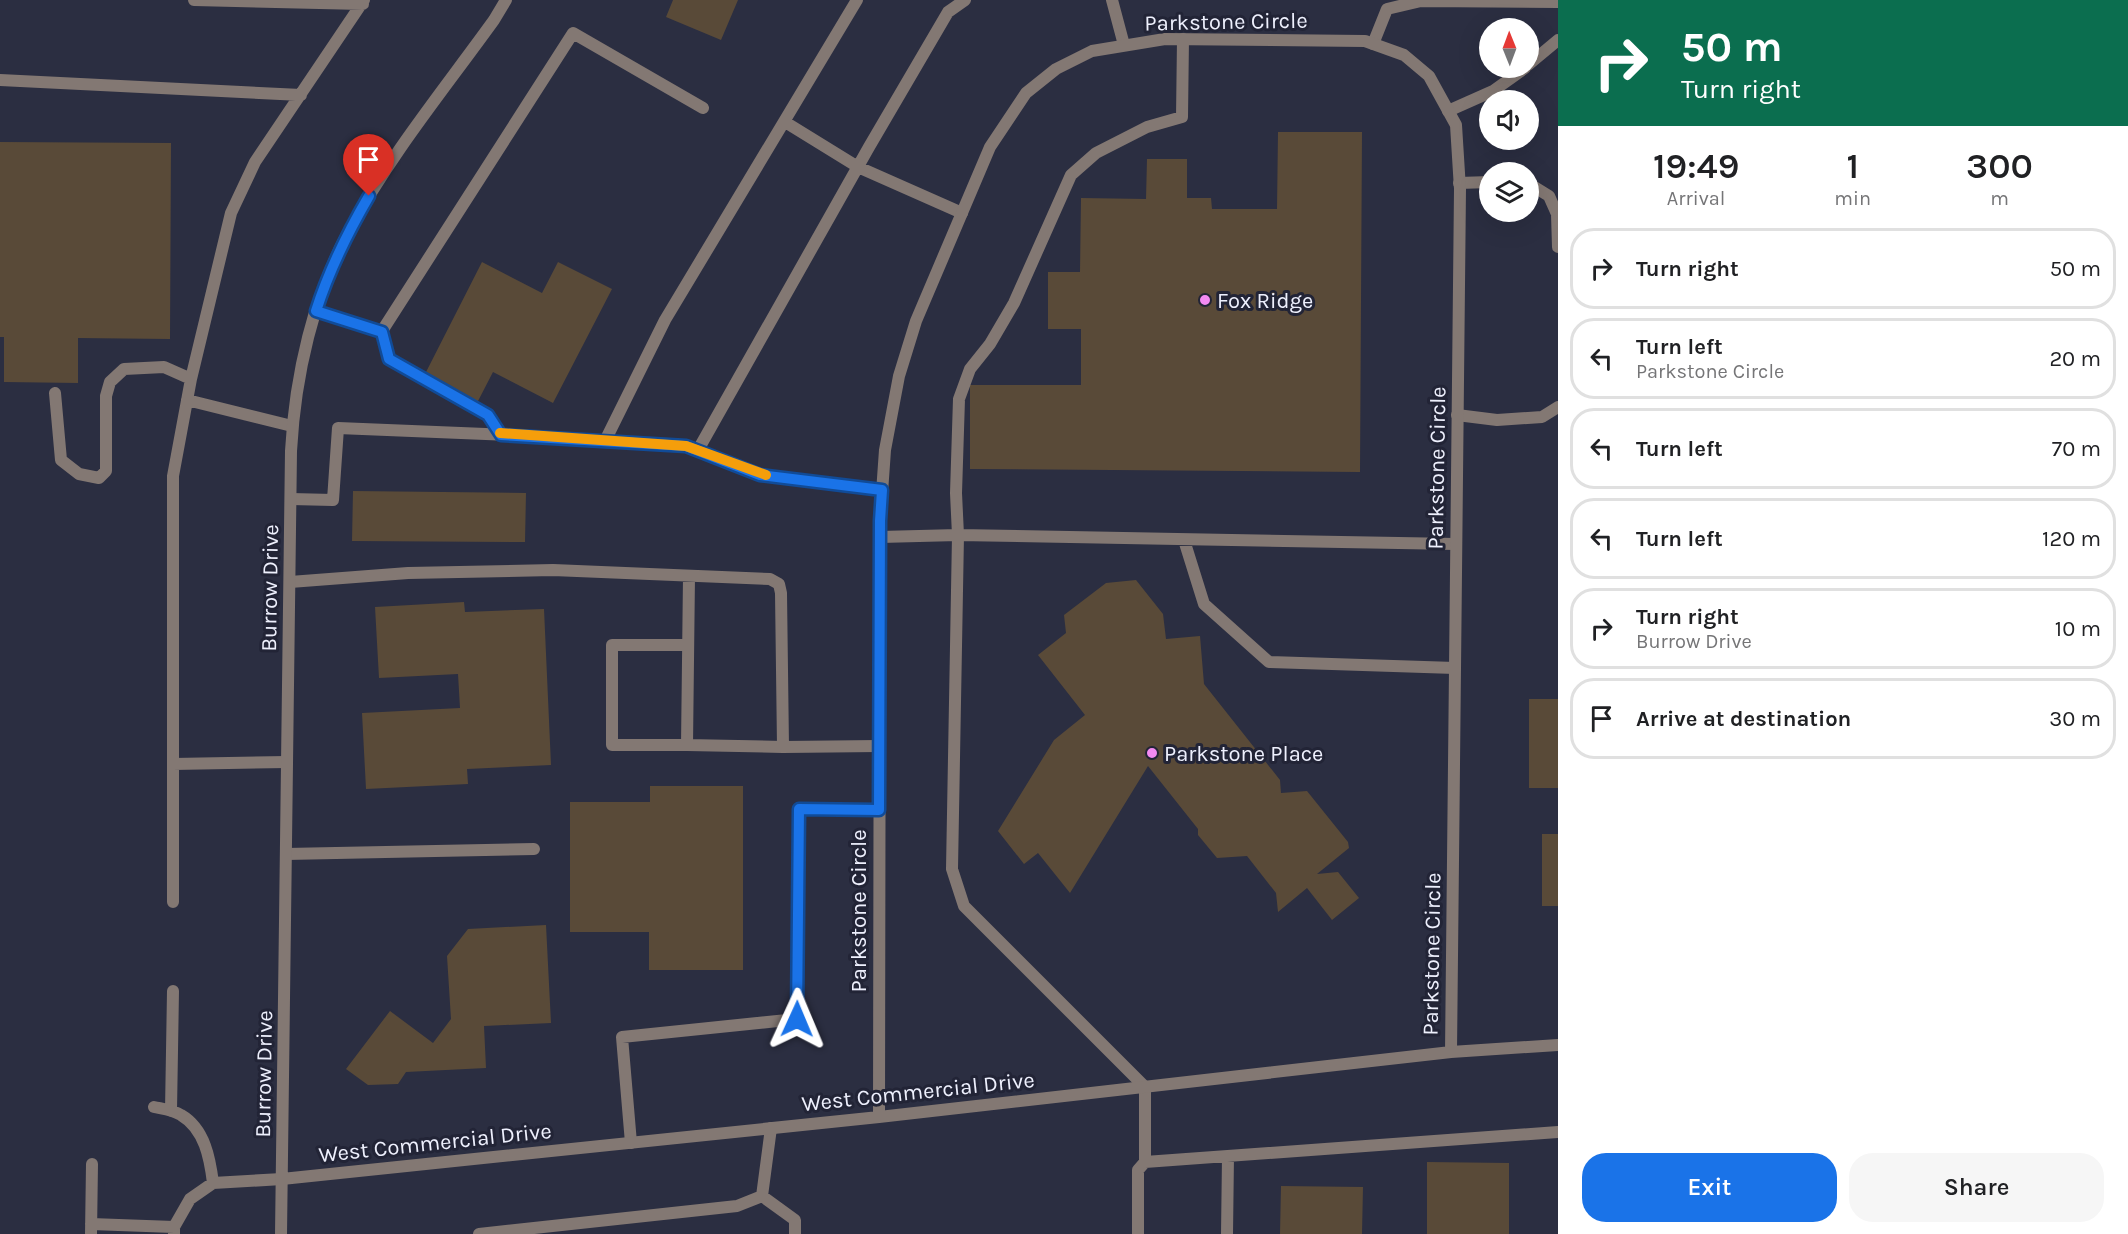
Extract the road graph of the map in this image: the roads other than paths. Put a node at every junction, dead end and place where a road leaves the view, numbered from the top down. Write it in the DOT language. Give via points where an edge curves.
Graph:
graph roads {
  1 [pos="194,0"];
  2 [pos="506,0"];
  3 [pos="857,0"];
  4 [pos="966,0"];
  5 [pos="1112,0"];
  6 [pos="364,2"];
  7 [pos="1558,2"];
  8 [pos="1183,39"];
  9 [pos="1558,40"];
  10 [pos="1373,44"];
  11 [pos="1124,45"];
  12 [pos="1539,56"];
  13 [pos="1511,78"];
  14 [pos="0,80"];
  15 [pos="302,95"];
  16 [pos="703,108"];
  17 [pos="1448,111"];
  18 [pos="785,122"];
  19 [pos="858,167"];
  20 [pos="1479,182"];
  21 [pos="1459,183"];
  22 [pos="1539,190"];
  23 [pos="962,213"];
  24 [pos="1558,247"];
  25 [pos="316,311"];
  26 [pos="382,332"];
  27 [pos="191,379"];
  28 [pos="56,393"];
  29 [pos="187,400"];
  30 [pos="1558,406"];
  31 [pos="1458,415"];
  32 [pos="292,426"];
  33 [pos="501,435"];
  34 [pos="605,441"];
  35 [pos="698,450"];
  36 [pos="882,490"];
  37 [pos="291,499"];
  38 [pos="958,536"];
  39 [pos="880,537"];
  40 [pos="1184,540"];
  41 [pos="1456,544"];
  42 [pos="689,576"];
  43 [pos="290,582"];
  44 [pos="687,645"];
  45 [pos="1455,668"];
  46 [pos="687,746"];
  47 [pos="879,746"];
  48 [pos="783,747"];
  49 [pos="287,762"];
  50 [pos="173,764"];
  51 [pos="879,810"];
  52 [pos="534,849"];
  53 [pos="286,854"];
  54 [pos="173,902"];
  55 [pos="173,991"];
  56 [pos="1558,1045"];
  57 [pos="1451,1052"];
  58 [pos="1145,1087"];
  59 [pos="154,1107"];
  60 [pos="171,1111"];
  61 [pos="879,1117"];
  62 [pos="771,1128"];
  63 [pos="1558,1132"];
  64 [pos="631,1143"];
  65 [pos="1228,1156"];
  66 [pos="1145,1162"];
  67 [pos="92,1164"];
  68 [pos="282,1179"];
  69 [pos="213,1183"];
  70 [pos="762,1196"];
  71 [pos="91,1229"];
  72 [pos="174,1230"];
  73 [pos="281,1234"];
  74 [pos="479,1234"];
  75 [pos="795,1234"];
  76 [pos="1138,1234"];
  77 [pos="1227,1234"];
  1 -- 6 [label="street"];
  2 -- 25 [label="street, Burrow Drive" via="380,178 348,231"];
  3 -- 18 [label="street"];
  4 -- 19 [label="street" via="948,12"];
  5 -- 11 [label="street"];
  6 -- 15 [label="street"];
  7 -- 10 [label="street" via="1421,1 1387,9"];
  8 -- 10 [label="street, Parkstone Circle"];
  8 -- 11 [label="street, Parkstone Circle"];
  8 -- 38 [label="street" via="1182,117 1147,127 1096,153 1071,175 1014,303 970,369 959,399"];
  9 -- 12 [label="street"];
  10 -- 17 [label="street, Parkstone Circle" via="1404,55 1429,76"];
  11 -- 23 [label="street, Parkstone Circle" via="1092,51 1056,69 1026,93 990,147"];
  13 -- 17 [label="street" via="1493,91"];
  14 -- 15 [label="street"];
  15 -- 27 [label="street" via="255,162 231,213"];
  16 -- 26 [label="street" via="573,33"];
  17 -- 21 [label="street, Parkstone Circle" via="1456,125"];
  18 -- 19 [label="street"];
  18 -- 34 [label="street" via="665,320"];
  19 -- 23 [label="street"];
  19 -- 35 [label="street"];
  20 -- 21 [label="street"];
  21 -- 31 [label="street, Parkstone Circle"];
  22 -- 24 [label="street" via="1549,196 1557,214"];
  23 -- 36 [label="street, Parkstone Circle" via="916,321 899,376"];
  25 -- 26 [label="street"];
  25 -- 32 [label="street, Burrow Drive"];
  26 -- 33 [label="street" via="389,359 488,415"];
  27 -- 28 [label="street" via="164,367 124,369 110,381 106,396 106,471 99,478 78,474 61,460"];
  27 -- 29 [label="street"];
  29 -- 32 [label="street"];
  29 -- 50 [label="street" via="173,476"];
  30 -- 31 [label="street" via="1542,417 1497,420"];
  31 -- 41 [label="street, Parkstone Circle"];
  32 -- 37 [label="street, Burrow Drive"];
  33 -- 34 [label="street"];
  33 -- 37 [label="street" via="338,428 333,500"];
  34 -- 35 [label="street"];
  35 -- 36 [label="street" via="760,475"];
  36 -- 39 [label="street, Parkstone Circle"];
  37 -- 43 [label="street, Burrow Drive"];
  38 -- 39 [label="street"];
  38 -- 40 [label="street"];
  38 -- 58 [label="street" via="952,869 964,906"];
  39 -- 47 [label="street, Parkstone Circle"];
  40 -- 41 [label="street"];
  40 -- 45 [label="street" via="1204,604 1269,662"];
  41 -- 45 [label="street, Parkstone Circle"];
  42 -- 43 [label="street" via="542,570 408,573"];
  42 -- 44 [label="street"];
  42 -- 48 [label="street" via="770,579 779,584"];
  43 -- 49 [label="street, Burrow Drive"];
  44 -- 46 [label="street"];
  44 -- 46 [label="street" via="612,645 612,745"];
  45 -- 57 [label="street, Parkstone Circle"];
  46 -- 48 [label="street"];
  47 -- 48 [label="street"];
  47 -- 51 [label="street, Parkstone Circle"];
  49 -- 50 [label="street"];
  49 -- 53 [label="street, Burrow Drive"];
  50 -- 54 [label="street"];
  51 -- 61 [label="street, Parkstone Circle"];
  51 -- 64 [label="street" via="799,809 797,1019 622,1037"];
  52 -- 53 [label="street"];
  53 -- 68 [label="street, Burrow Drive"];
  55 -- 60 [label="street"];
  56 -- 57 [label="street, West Commercial Drive"];
  57 -- 58 [label="street, West Commercial Drive"];
  58 -- 61 [label="street, West Commercial Drive"];
  58 -- 66 [label="street"];
  59 -- 60 [label="street"];
  60 -- 69 [label="street" via="183,1116 197,1131 209,1154"];
  61 -- 62 [label="street, West Commercial Drive"];
  62 -- 64 [label="street, West Commercial Drive"];
  62 -- 70 [label="street"];
  63 -- 65 [label="street"];
  64 -- 68 [label="street, West Commercial Drive"];
  65 -- 66 [label="street"];
  65 -- 77 [label="street"];
  66 -- 76 [label="street" via="1138,1170"];
  67 -- 71 [label="street"];
  68 -- 69 [label="street, West Commercial Drive"];
  68 -- 73 [label="street, Burrow Drive"];
  69 -- 72 [label="street" via="190,1199"];
  70 -- 74 [label="street" via="737,1206"];
  70 -- 75 [label="street" via="795,1220"];
  71 -- 72 [label="street"];
}
